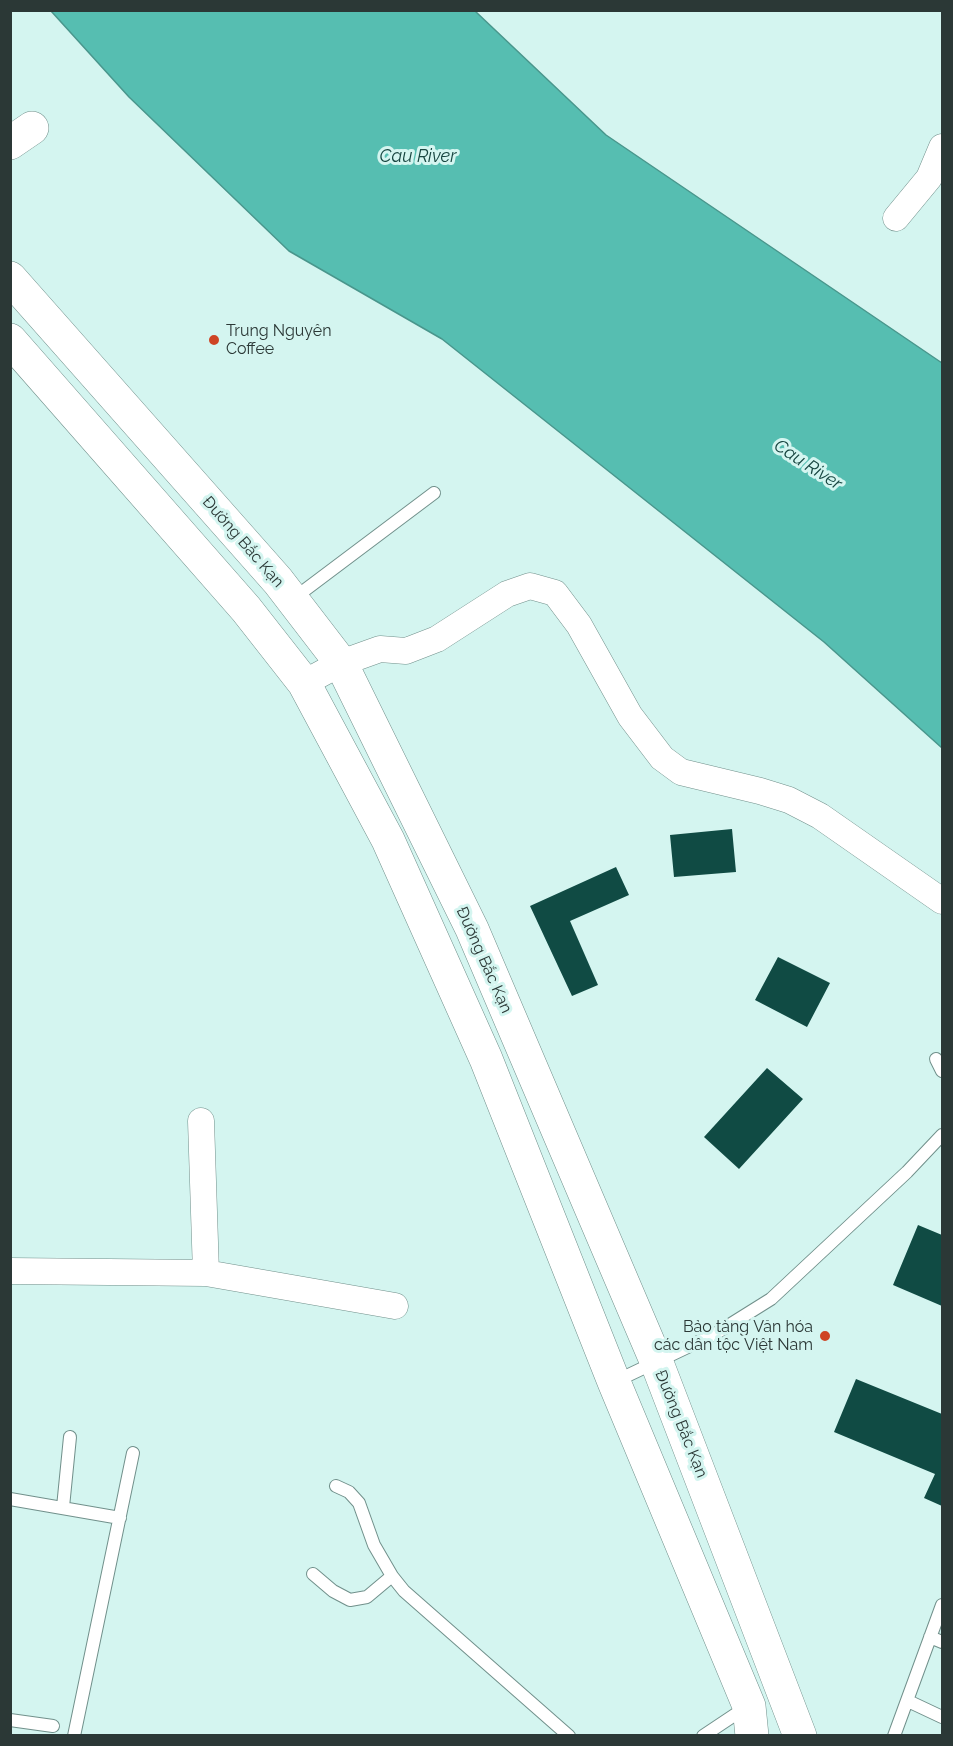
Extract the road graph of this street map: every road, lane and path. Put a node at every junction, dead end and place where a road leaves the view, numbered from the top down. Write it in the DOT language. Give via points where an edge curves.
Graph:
graph roads {
  1 [pos="942,147"];
  2 [pos="896,218"];
  3 [pos="10,278"];
  4 [pos="10,340"];
  5 [pos="434,493"];
  6 [pos="292,599"];
  7 [pos="341,663"];
  8 [pos="304,684"];
  9 [pos="942,901"];
  10 [pos="936,1059"];
  11 [pos="942,1071"];
  12 [pos="201,1121"];
  13 [pos="942,1135"];
  14 [pos="10,1271"];
  15 [pos="206,1273"];
  16 [pos="395,1306"];
  17 [pos="657,1363"];
  18 [pos="614,1382"];
  19 [pos="70,1437"];
  20 [pos="133,1453"];
  21 [pos="336,1486"];
  22 [pos="10,1499"];
  23 [pos="63,1507"];
  24 [pos="120,1518"];
  25 [pos="314,1574"];
  26 [pos="392,1576"];
  27 [pos="942,1605"];
  28 [pos="930,1637"];
  29 [pos="942,1642"];
  30 [pos="908,1701"];
  31 [pos="942,1717"];
  32 [pos="10,1720"];
  33 [pos="750,1721"];
  34 [pos="53,1725"];
  35 [pos="74,1736"];
  36 [pos="569,1736"];
  37 [pos="703,1736"];
  38 [pos="800,1736"];
  39 [pos="894,1736"];
  1 -- 2 [label="street" via="929,178"];
  3 -- 6 [label="highway, Đường Bắc Kạn"];
  4 -- 8 [label="highway" via="246,609"];
  5 -- 6 [label="lane"];
  6 -- 7 [label="highway, Đường Bắc Kạn"];
  7 -- 8 [label="street"];
  7 -- 9 [label="street" via="380,649 406,651 437,639 507,594 530,586 555,593 579,625 630,716 662,758 681,772 760,791 820,816"];
  7 -- 17 [label="highway, Đường Bắc Kạn" via="472,929"];
  8 -- 18 [label="highway" via="388,840 486,1059"];
  10 -- 11 [label="lane"];
  12 -- 15 [label="street"];
  13 -- 17 [label="lane" via="771,1299 715,1334"];
  14 -- 15 [label="street"];
  15 -- 16 [label="street"];
  17 -- 18 [label="lane"];
  17 -- 38 [label="highway, Đường Bắc Kạn"];
  18 -- 33 [label="highway"];
  19 -- 23 [label="lane"];
  20 -- 24 [label="lane"];
  21 -- 26 [label="lane" via="359,1503 374,1545"];
  22 -- 23 [label="lane"];
  23 -- 24 [label="lane"];
  24 -- 35 [label="lane"];
  25 -- 26 [label="lane" via="350,1600 367,1597"];
  26 -- 36 [label="lane" via="404,1591"];
  27 -- 28 [label="lane"];
  28 -- 29 [label="lane"];
  28 -- 30 [label="lane"];
  30 -- 31 [label="lane"];
  30 -- 39 [label="lane"];
  32 -- 34 [label="lane"];
  33 -- 37 [label="lane"];
}
